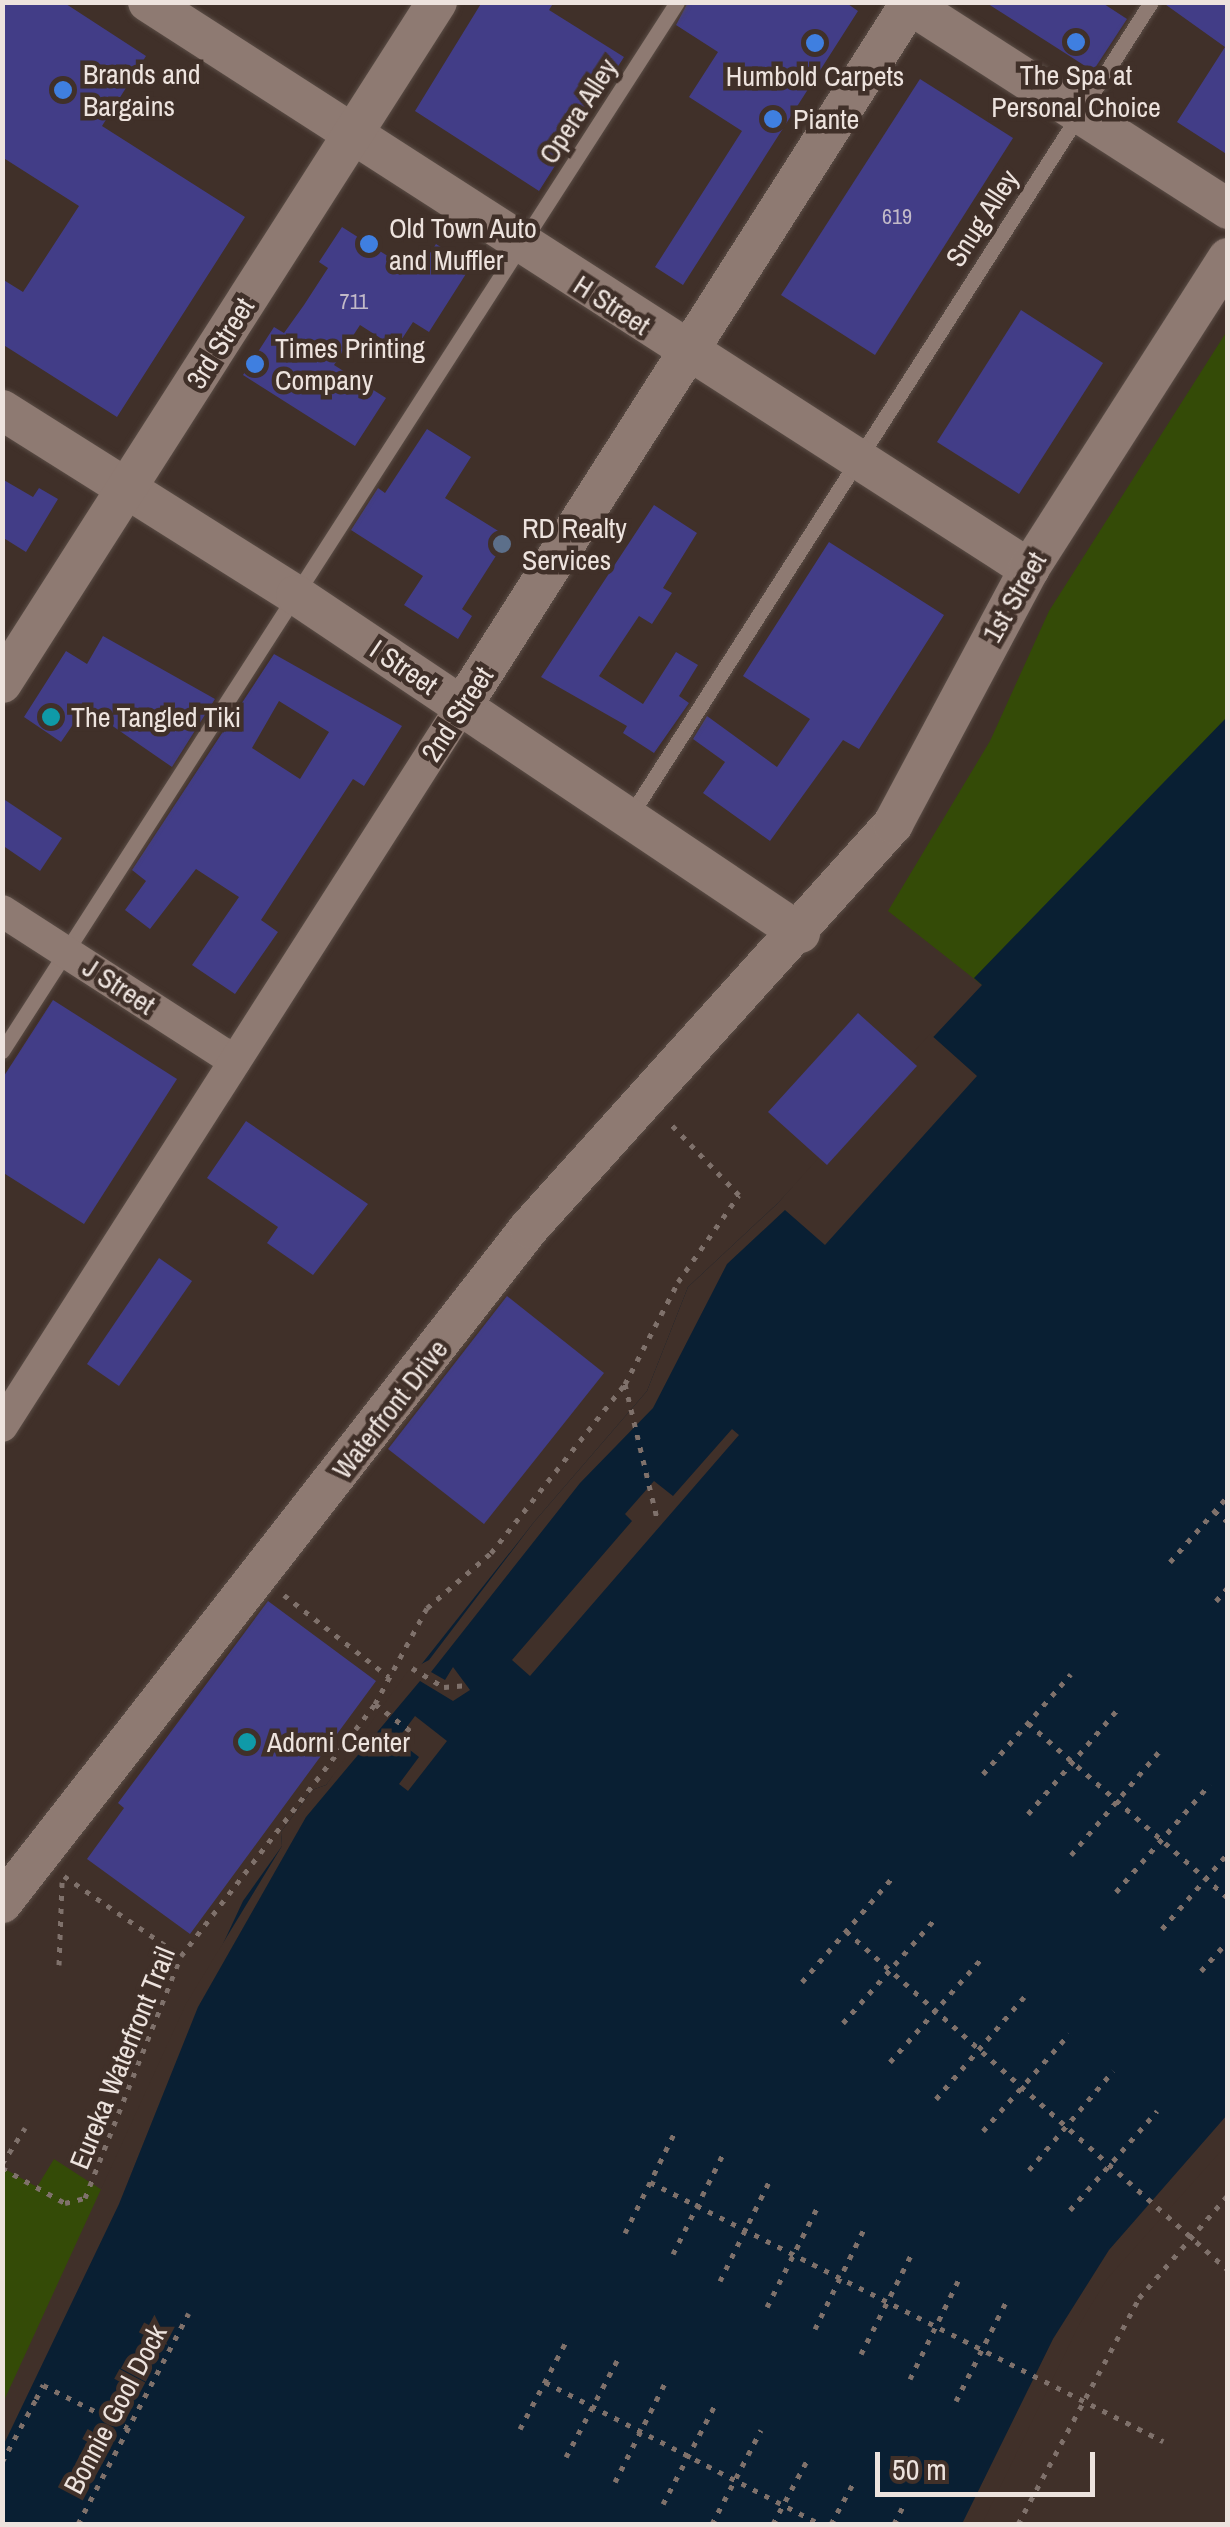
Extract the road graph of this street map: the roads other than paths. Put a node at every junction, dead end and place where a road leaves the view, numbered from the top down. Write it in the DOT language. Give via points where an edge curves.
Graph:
graph roads {
  1 [pos="148,2"];
  2 [pos="437,2"];
  3 [pos="677,2"];
  4 [pos="1152,2"];
  5 [pos="909,3"];
  6 [pos="1080,114"];
  7 [pos="352,135"];
  8 [pos="1228,208"];
  9 [pos="521,246"];
  10 [pos="1228,258"];
  11 [pos="687,354"];
  12 [pos="2,410"];
  13 [pos="854,460"];
  14 [pos="126,490"];
  15 [pos="1029,569"];
  16 [pos="296,595"];
  17 [pos="2,683"];
  18 [pos="462,706"];
  19 [pos="630,817"];
  20 [pos="2,911"];
  21 [pos="800,933"];
  22 [pos="66,952"];
  23 [pos="2,1051"];
  24 [pos="235,1061"];
  25 [pos="2,1426"];
  26 [pos="5,1894"];
  1 -- 7 [label="street, H Street"];
  2 -- 7 [label="street, 3rd Street"];
  3 -- 9 [label="lane, Opera Alley"];
  4 -- 6 [label="lane, Snug Alley"];
  5 -- 6 [label="street"];
  5 -- 11 [label="street, 2nd Street"];
  6 -- 8 [label="street"];
  6 -- 13 [label="lane, Snug Alley"];
  7 -- 9 [label="street, H Street"];
  7 -- 14 [label="street, 3rd Street"];
  9 -- 11 [label="street, H Street"];
  9 -- 16 [label="lane, Opera Alley"];
  10 -- 15 [label="street, 1st Street"];
  11 -- 13 [label="street, H Street"];
  11 -- 18 [label="street, 2nd Street"];
  12 -- 14 [label="street, I Street"];
  13 -- 15 [label="street, H Street"];
  13 -- 19 [label="lane, Snug Alley"];
  14 -- 16 [label="street, I Street"];
  14 -- 17 [label="street, 3rd Street"];
  15 -- 21 [label="street, 1st Street" via="921,780 893,824"];
  16 -- 18 [label="street, I Street"];
  16 -- 22 [label="lane, Opera Alley"];
  18 -- 19 [label="street, I Street"];
  18 -- 24 [label="street, 2nd Street"];
  19 -- 21 [label="street, I Street"];
  20 -- 22 [label="street, J Street"];
  21 -- 26 [label="street, Waterfront Drive" via="529,1228"];
  22 -- 23 [label="lane, Opera Alley"];
  22 -- 24 [label="street, J Street"];
  24 -- 25 [label="street, 2nd Street"];
}
